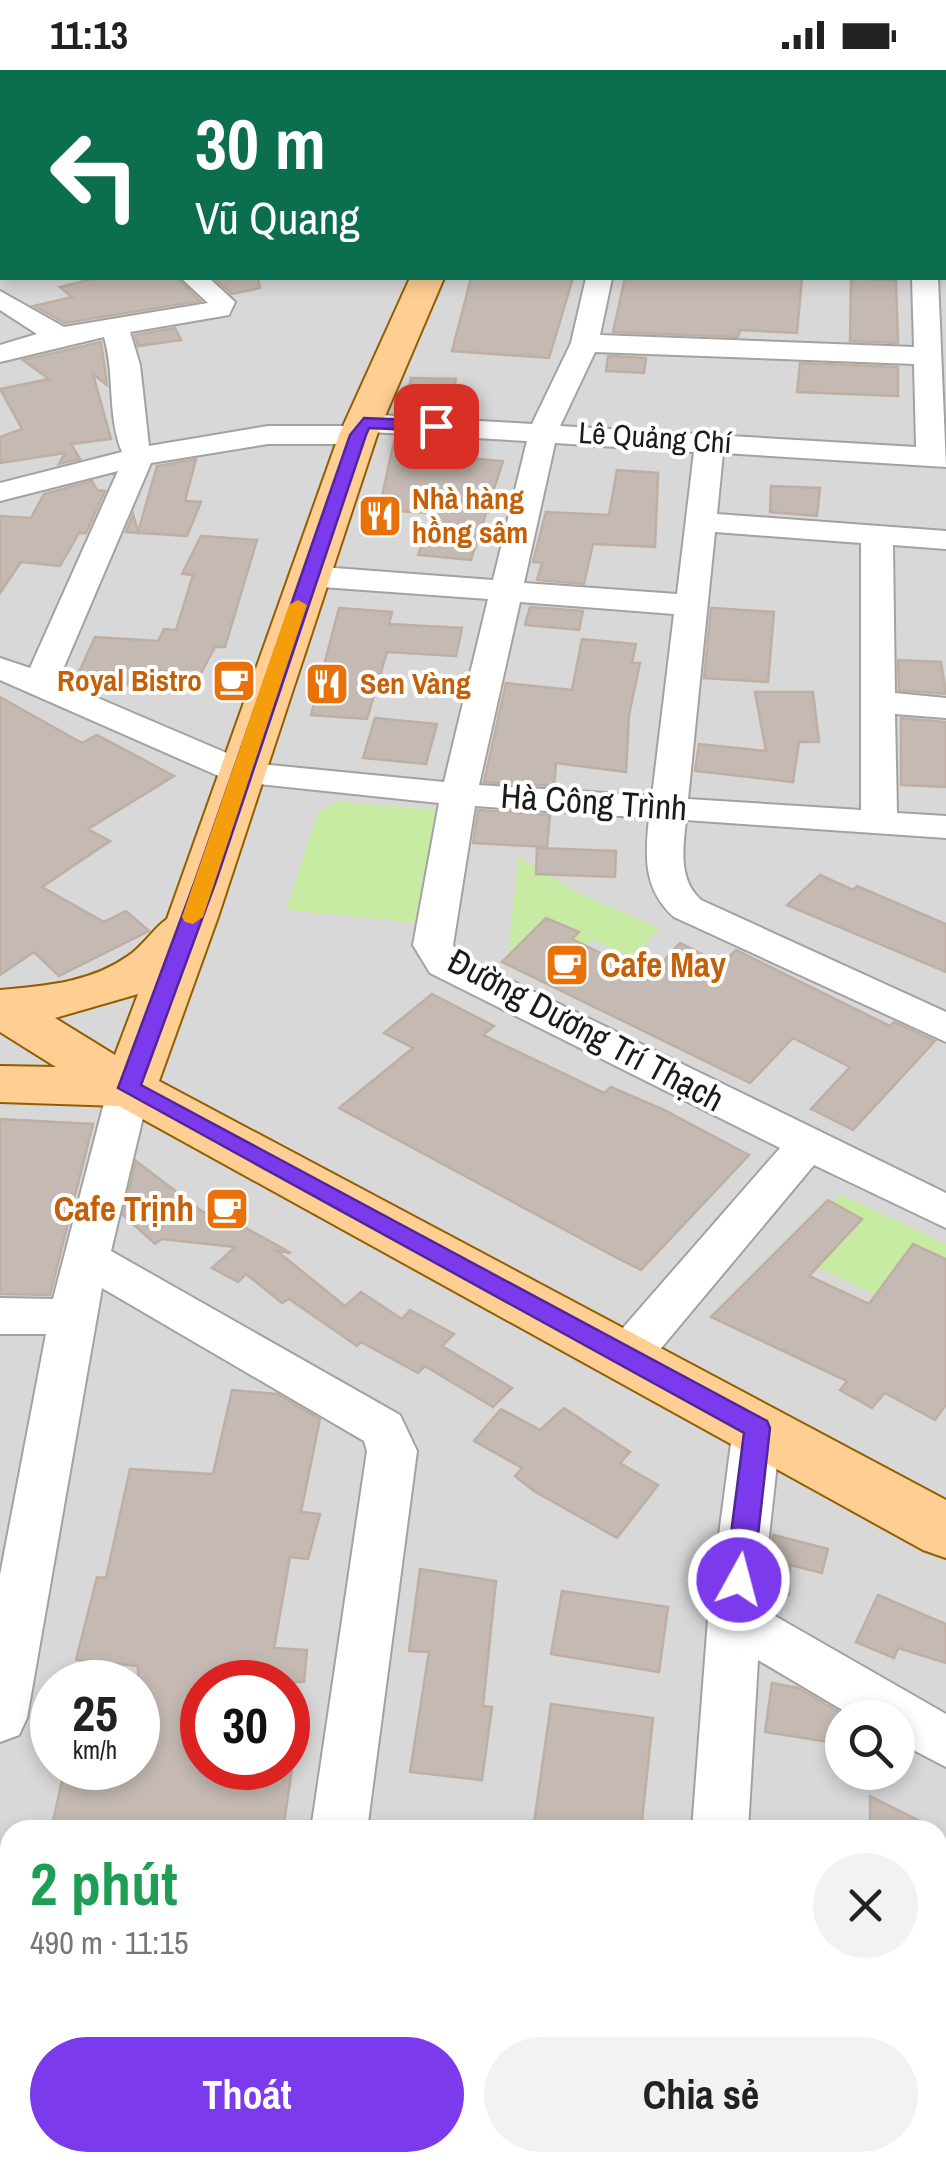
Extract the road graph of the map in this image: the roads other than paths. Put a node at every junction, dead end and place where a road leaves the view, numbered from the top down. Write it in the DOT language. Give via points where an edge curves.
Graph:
graph roads {
  1 [pos="196,280"];
  2 [pos="426,280"];
  3 [pos="599,280"];
  4 [pos="925,280"];
  5 [pos="0,298"];
  6 [pos="115,328"];
  7 [pos="59,336"];
  8 [pos="585,343"];
  9 [pos="0,354"];
  10 [pos="928,356"];
  11 [pos="361,429"];
  12 [pos="544,430"];
  13 [pos="710,442"];
  14 [pos="939,457"];
  15 [pos="140,458"];
  16 [pos="0,492"];
  17 [pos="704,522"];
  18 [pos="878,538"];
  19 [pos="946,540"];
  20 [pos="308,576"];
  21 [pos="506,590"];
  22 [pos="690,606"];
  23 [pos="0,668"];
  24 [pos="40,684"];
  25 [pos="876,702"];
  26 [pos="946,708"];
  27 [pos="243,773"];
  28 [pos="459,794"];
  29 [pos="669,806"];
  30 [pos="879,822"];
  31 [pos="946,828"];
  32 [pos="193,917"];
  33 [pos="0,1008"];
  34 [pos="946,1028"];
  35 [pos="0,1084"];
  36 [pos="129,1088"];
  37 [pos="808,1144"];
  38 [pos="946,1212"];
  39 [pos="87,1258"];
  40 [pos="0,1316"];
  41 [pos="72,1318"];
  42 [pos="626,1358"];
  43 [pos="758,1428"];
  44 [pos="946,1531"];
  45 [pos="734,1619"];
  46 [pos="0,1718"];
  47 [pos="946,1742"];
  48 [pos="339,1820"];
  49 [pos="721,1820"];
  1 -- 6 [label="street" via="222,302 220,308"];
  2 -- 11 [label="main road"];
  3 -- 8 [label="street, Đường Dương Trí Thạch"];
  4 -- 10 [label="street"];
  5 -- 7 [label="street"];
  6 -- 7 [label="street"];
  6 -- 15 [label="street" via="126,365 130,436"];
  7 -- 9 [label="street"];
  8 -- 10 [label="street"];
  8 -- 12 [label="street, Đường Dương Trí Thạch"];
  10 -- 14 [label="street"];
  11 -- 12 [label="street, Lê Quảng Chí"];
  11 -- 15 [label="street, Lê Quảng Chí" via="288,432"];
  11 -- 20 [label="main road"];
  12 -- 13 [label="street, Lê Quảng Chí"];
  12 -- 21 [label="street, Đường Dương Trí Thạch"];
  13 -- 14 [label="street, Lê Quảng Chí"];
  13 -- 17 [label="street"];
  15 -- 16 [label="street, Lê Quảng Chí"];
  15 -- 24 [label="street"];
  17 -- 18 [label="street"];
  17 -- 22 [label="street"];
  18 -- 19 [label="street"];
  18 -- 25 [label="street"];
  20 -- 21 [label="street"];
  20 -- 27 [label="main road"];
  21 -- 22 [label="street"];
  21 -- 28 [label="street, Đường Dương Trí Thạch"];
  22 -- 29 [label="street"];
  23 -- 24 [label="street, Hà Công Trình"];
  24 -- 27 [label="street, Hà Công Trình"];
  25 -- 26 [label="street"];
  25 -- 30 [label="street"];
  27 -- 28 [label="street, Hà Công Trình"];
  27 -- 32 [label="main road"];
  28 -- 29 [label="street, Hà Công Trình"];
  28 -- 37 [label="street, Đường Dương Trí Thạch" via="433,946 444,964"];
  29 -- 30 [label="street, Hà Công Trình"];
  29 -- 34 [label="street" via="664,878 680,905"];
  30 -- 31 [label="street, Hà Công Trình"];
  32 -- 33 [label="main road" via="167,954 121,984 61,1003"];
  32 -- 36 [label="main road"];
  33 -- 36 [label="main road"];
  35 -- 36 [label="main road"];
  36 -- 39 [label="street"];
  36 -- 42 [label="main road"];
  37 -- 38 [label="street, Đường Dương Trí Thạch"];
  37 -- 42 [label="street"];
  39 -- 41 [label="street"];
  39 -- 48 [label="street" via="383,1428 392,1450"];
  40 -- 41 [label="street"];
  41 -- 46 [label="street"];
  42 -- 43 [label="main road"];
  43 -- 44 [label="main road"];
  43 -- 45 [label="street"];
  45 -- 47 [label="street"];
  45 -- 49 [label="street"];
}
